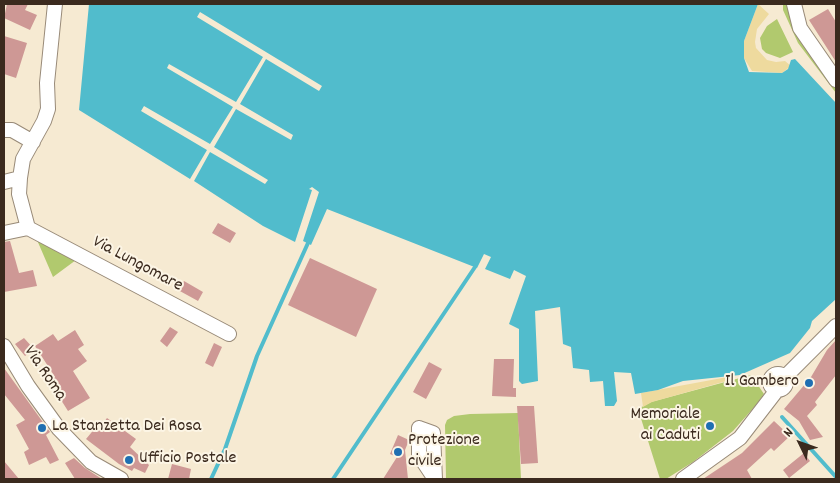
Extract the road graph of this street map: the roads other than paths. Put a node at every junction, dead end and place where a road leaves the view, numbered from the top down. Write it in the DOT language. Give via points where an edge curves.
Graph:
graph roads {
  1 [pos="55,4"];
  2 [pos="794,4"];
  3 [pos="836,80"];
  4 [pos="4,130"];
  5 [pos="33,142"];
  6 [pos="20,178"];
  7 [pos="4,182"];
  8 [pos="28,228"];
  9 [pos="4,233"];
  10 [pos="836,326"];
  11 [pos="229,334"];
  12 [pos="4,346"];
  13 [pos="121,479"];
  14 [pos="683,479"];
  1 -- 5 [label="street" via="47,83 48,109"];
  2 -- 3 [label="street" via="800,28"];
  4 -- 5 [label="street" via="12,130"];
  5 -- 6 [label="street" via="23,159"];
  6 -- 7 [label="street"];
  6 -- 8 [label="street" via="19,194"];
  8 -- 9 [label="street"];
  8 -- 11 [label="street, Via Lungomare"];
  10 -- 14 [label="street" via="785,377 786,385 777,390 740,438"];
  12 -- 13 [label="street, Via Roma" via="59,429 91,462"];
}
